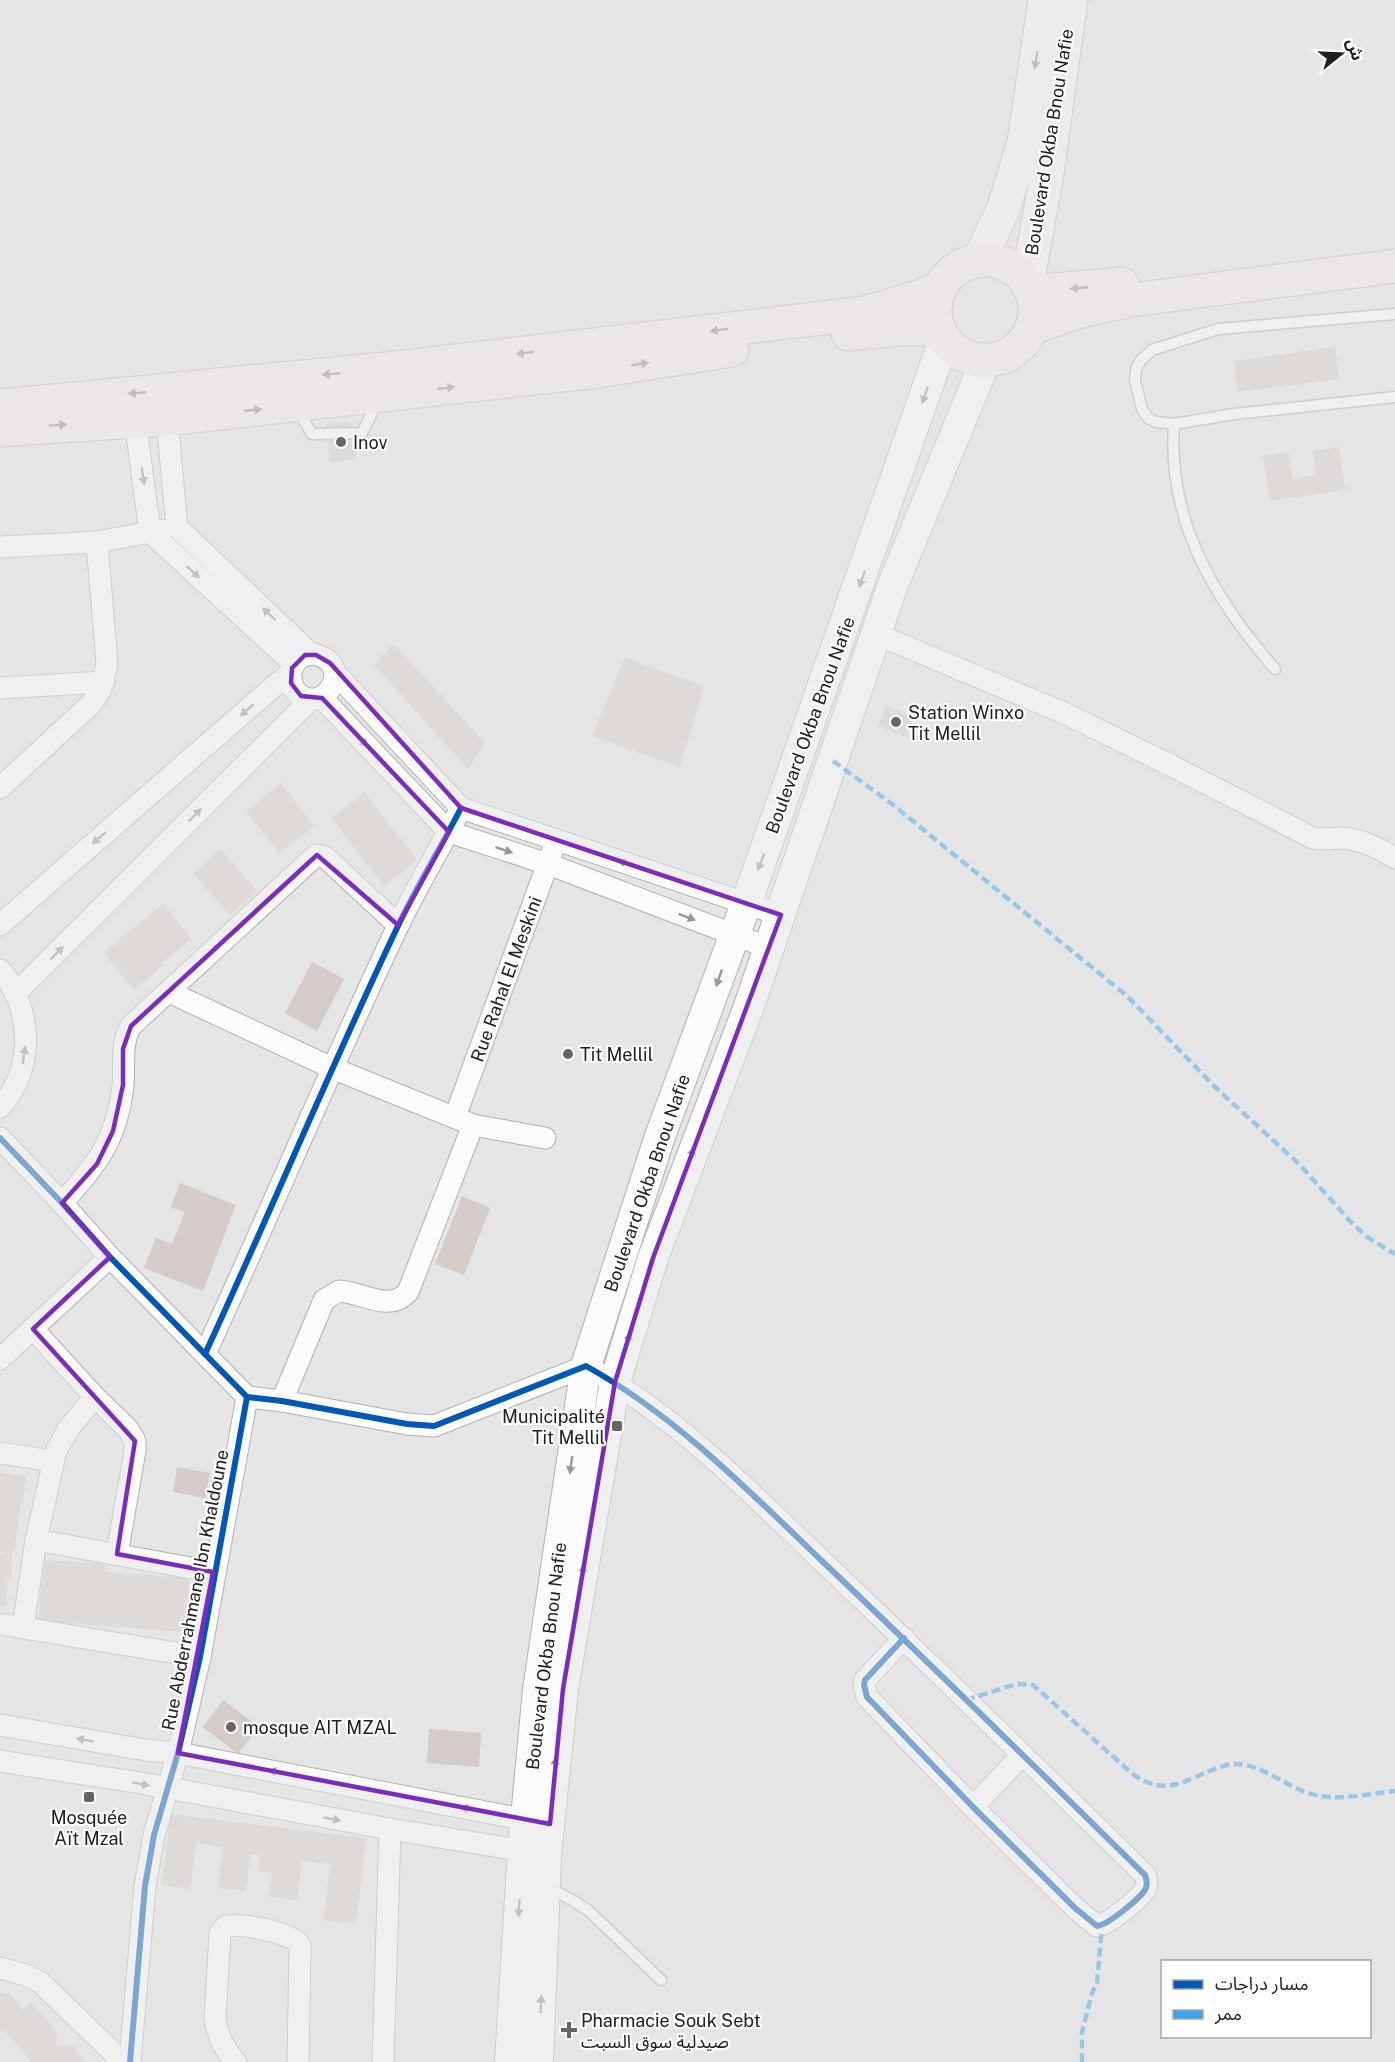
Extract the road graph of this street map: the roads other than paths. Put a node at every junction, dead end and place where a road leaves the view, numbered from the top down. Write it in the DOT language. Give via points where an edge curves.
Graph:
graph roads {
  1 [pos="1045,0"];
  2 [pos="1071,0"];
  3 [pos="1395,247"];
  4 [pos="979,260"];
  5 [pos="1395,266"];
  6 [pos="940,288"];
  7 [pos="1029,288"];
  8 [pos="1395,314"];
  9 [pos="1032,328"];
  10 [pos="941,335"];
  11 [pos="986,360"];
  12 [pos="1395,397"];
  13 [pos="0,405"];
  14 [pos="167,419"];
  15 [pos="135,420"];
  16 [pos="1174,424"];
  17 [pos="0,430"];
  18 [pos="177,527"];
  19 [pos="150,532"];
  20 [pos="97,542"];
  21 [pos="0,547"];
  22 [pos="876,634"];
  23 [pos="298,663"];
  24 [pos="1275,669"];
  25 [pos="335,673"];
  26 [pos="104,682"];
  27 [pos="0,688"];
  28 [pos="316,698"];
  29 [pos="0,788"];
  30 [pos="461,808"];
  31 [pos="449,832"];
  32 [pos="557,840"];
  33 [pos="1395,858"];
  34 [pos="548,864"];
  35 [pos="746,904"];
  36 [pos="781,915"];
  37 [pos="0,925"];
  38 [pos="398,925"];
  39 [pos="734,935"];
  40 [pos="769,948"];
  41 [pos="0,970"];
  42 [pos="169,992"];
  43 [pos="15,994"];
  44 [pos="332,1068"];
  45 [pos="0,1107"];
  46 [pos="464,1121"];
  47 [pos="0,1138"];
  48 [pos="545,1138"];
  49 [pos="62,1203"];
  50 [pos="110,1257"];
  51 [pos="33,1329"];
  52 [pos="205,1354"];
  53 [pos="0,1359"];
  54 [pos="586,1366"];
  55 [pos="615,1382"];
  56 [pos="95,1397"];
  57 [pos="247,1397"];
  58 [pos="282,1401"];
  59 [pos="0,1453"];
  60 [pos="53,1461"];
  61 [pos="36,1540"];
  62 [pos="117,1554"];
  63 [pos="213,1572"];
  64 [pos="0,1624"];
  65 [pos="23,1627"];
  66 [pos="904,1638"];
  67 [pos="200,1657"];
  68 [pos="0,1725"];
  69 [pos="178,1753"];
  70 [pos="1022,1755"];
  71 [pos="0,1761"];
  72 [pos="167,1788"];
  73 [pos="973,1807"];
  74 [pos="538,1822"];
  75 [pos="390,1829"];
  76 [pos="534,1852"];
  77 [pos="546,1886"];
  78 [pos="0,1968"];
  79 [pos="661,1980"];
  80 [pos="123,2062"];
  81 [pos="130,2062"];
  82 [pos="236,2062"];
  83 [pos="298,2062"];
  84 [pos="383,2062"];
  85 [pos="510,2062"];
  86 [pos="538,2062"];
  1 -- 4 [label="main road, Boulevard Okba Bnou Nafie, one-way" via="1024,141 1003,210"];
  2 -- 7 [label="main road, Boulevard Okba Bnou Nafie"];
  3 -- 7 [label="highway, one-way" via="1126,284"];
  4 -- 6 [label="highway" via="956,269"];
  4 -- 7 [label="highway" via="1004,263"];
  5 -- 9 [label="highway" via="1131,300 1077,312"];
  6 -- 10 [label="highway" via="935,304"];
  6 -- 13 [label="highway, one-way" via="865,313 395,368"];
  7 -- 9 [label="highway" via="1035,310"];
  8 -- 16 [label="lane" via="1218,329 1152,350 1136,370 1138,397 1148,418"];
  9 -- 11 [label="highway" via="1014,351"];
  10 -- 11 [label="highway" via="967,357"];
  14 -- 10 [label="highway, one-way" via="599,371 898,328"];
  10 -- 35 [label="main road, Boulevard Okba Bnou Nafie, one-way"];
  11 -- 22 [label="main road, Boulevard Okba Bnou Nafie"];
  12 -- 16 [label="lane"];
  14 -- 15 [label="highway"];
  14 -- 18 [label="street"];
  17 -- 15 [label="highway, one-way"];
  15 -- 19 [label="street, one-way"];
  16 -- 24 [label="lane" via="1177,482 1194,548 1246,635"];
  18 -- 19 [label="street"];
  23 -- 18 [label="street, one-way"];
  19 -- 20 [label="street"];
  19 -- 23 [label="street, one-way"];
  20 -- 21 [label="street"];
  20 -- 26 [label="street" via="107,664"];
  22 -- 33 [label="street" via="1064,713 1313,838 1362,841"];
  22 -- 36 [label="main road, Boulevard Okba Bnou Nafie"];
  23 -- 25 [label="street" via="326,659"];
  23 -- 28 [label="street" via="291,682 296,692"];
  23 -- 37 [label="street, one-way"];
  25 -- 28 [label="street" via="332,687"];
  25 -- 30 [label="street"];
  26 -- 27 [label="street"];
  26 -- 29 [label="street" via="91,704"];
  28 -- 31 [label="street, one-way"];
  43 -- 28 [label="street, one-way"];
  30 -- 31 [label="street"];
  30 -- 32 [label="street"];
  31 -- 34 [label="street, one-way"];
  31 -- 38 [label="street"];
  32 -- 34 [label="street, Rue Rahal El Meskini"];
  35 -- 32 [label="street, one-way"];
  34 -- 39 [label="street, one-way"];
  34 -- 46 [label="street, Rue Rahal El Meskini"];
  35 -- 36 [label="street"];
  35 -- 39 [label="main road, Boulevard Okba Bnou Nafie"];
  36 -- 40 [label="main road, Boulevard Okba Bnou Nafie"];
  38 -- 42 [label="street" via="325,857 317,855"];
  38 -- 44 [label="street"];
  39 -- 40 [label="street"];
  39 -- 54 [label="main road, Boulevard Okba Bnou Nafie, one-way" via="659,1139"];
  55 -- 40 [label="main road, Boulevard Okba Bnou Nafie, one-way" via="653,1258"];
  41 -- 43 [label="street"];
  42 -- 44 [label="street"];
  42 -- 49 [label="street" via="128,1032 123,1049 121,1101 113,1131 96,1164"];
  45 -- 43 [label="street, one-way" via="19,1077 25,1055 24,1026"];
  44 -- 46 [label="street"];
  44 -- 52 [label="street"];
  46 -- 48 [label="street"];
  46 -- 58 [label="street, Rue Rahal El Meskini" via="408,1293 394,1302 339,1291 324,1300"];
  47 -- 49 [label="street"];
  49 -- 50 [label="street"];
  50 -- 51 [label="street"];
  50 -- 52 [label="street"];
  51 -- 53 [label="street"];
  51 -- 56 [label="street"];
  52 -- 57 [label="street"];
  54 -- 55 [label="street"];
  54 -- 58 [label="street" via="434,1426"];
  54 -- 74 [label="main road, Boulevard Okba Bnou Nafie, one-way" via="538,1690"];
  55 -- 66 [label="street" via="720,1464"];
  74 -- 55 [label="main road, Boulevard Okba Bnou Nafie, one-way"];
  56 -- 60 [label="street" via="69,1428"];
  56 -- 62 [label="street" via="135,1441"];
  57 -- 58 [label="street"];
  57 -- 63 [label="street, Rue Abderrahmane Ibn Khaldoune"];
  59 -- 60 [label="street"];
  60 -- 61 [label="street"];
  61 -- 62 [label="street"];
  61 -- 65 [label="street"];
  62 -- 63 [label="street"];
  63 -- 67 [label="street, Rue Abderrahmane Ibn Khaldoune"];
  64 -- 65 [label="street"];
  65 -- 67 [label="street"];
  66 -- 70 [label="street"];
  66 -- 73 [label="street" via="865,1680 867,1697"];
  67 -- 69 [label="street, Rue Abderrahmane Ibn Khaldoune"];
  69 -- 68 [label="street, one-way"];
  69 -- 72 [label="street, Rue Abderrahmane Ibn Khaldoune"];
  74 -- 69 [label="street, one-way"];
  70 -- 73 [label="street"];
  70 -- 73 [label="street" via="1145,1875 1144,1891 1108,1923 1097,1926"];
  71 -- 72 [label="street, one-way"];
  72 -- 75 [label="street, one-way"];
  72 -- 81 [label="street, Rue Abderrahmane Ibn Khaldoune" via="145,1886"];
  74 -- 76 [label="main road, Boulevard Okba Bnou Nafie"];
  75 -- 76 [label="street"];
  75 -- 84 [label="street"];
  76 -- 77 [label="main road, Boulevard Okba Bnou Nafie"];
  76 -- 85 [label="main road, Boulevard Okba Bnou Nafie, one-way"];
  77 -- 79 [label="lane" via="589,1911"];
  86 -- 77 [label="main road, Boulevard Okba Bnou Nafie, one-way"];
  78 -- 80 [label="street" via="40,1982"];
  82 -- 83 [label="street" via="216,2031 215,2019 220,1933 226,1926 238,1925 282,1934 300,1946"];
}
